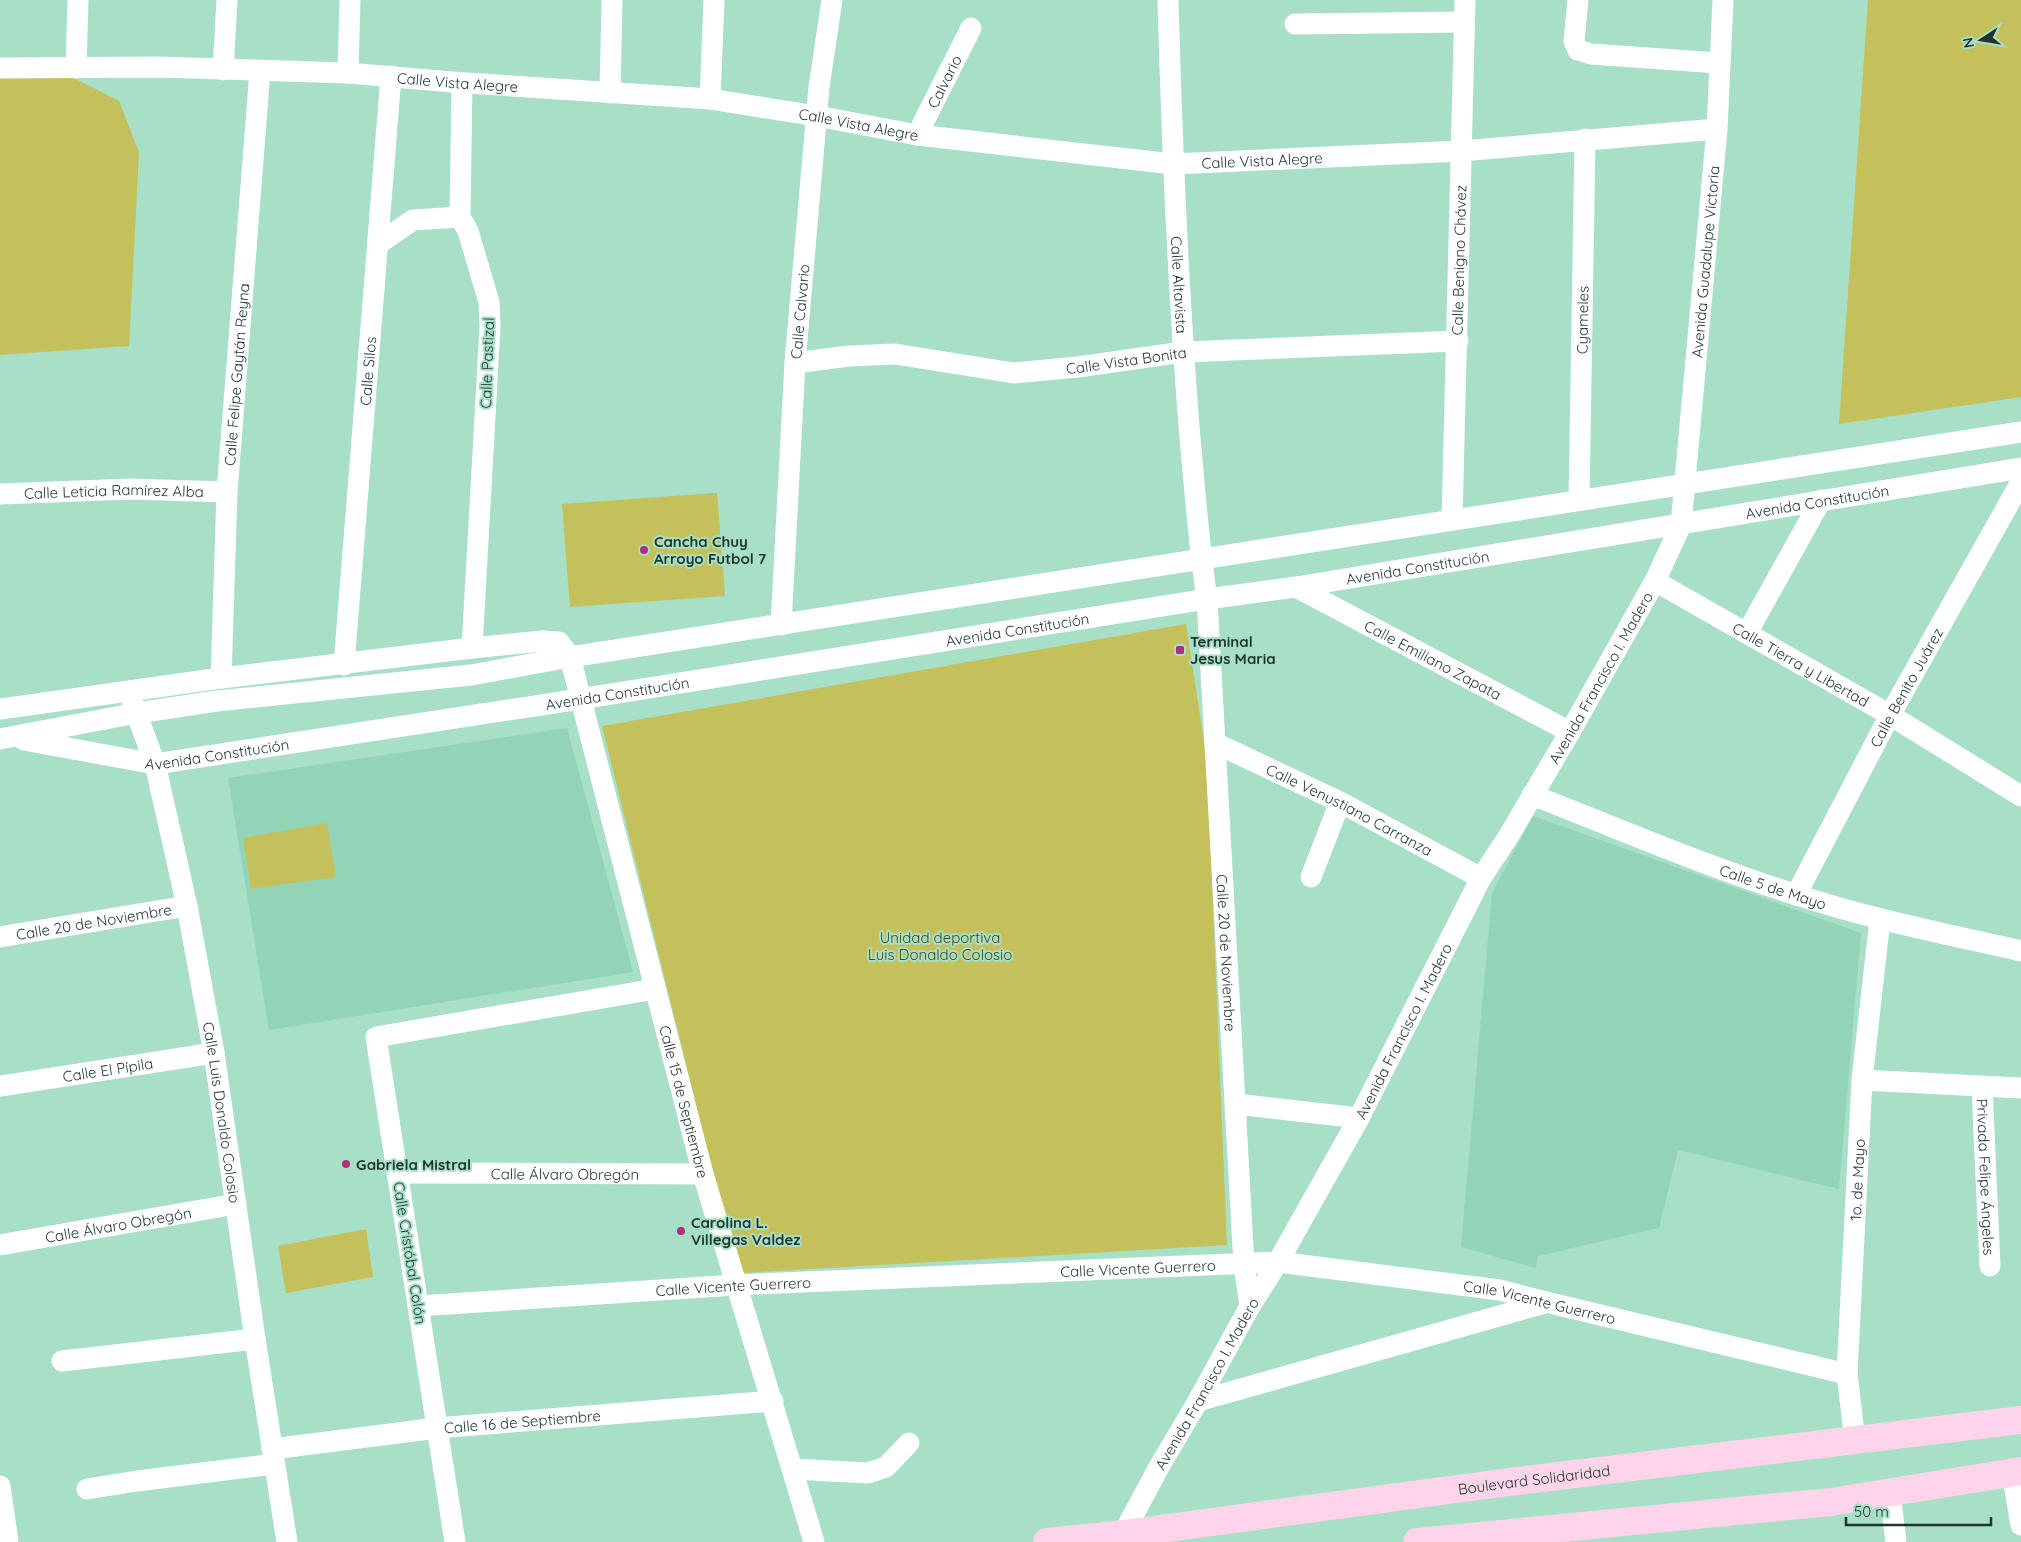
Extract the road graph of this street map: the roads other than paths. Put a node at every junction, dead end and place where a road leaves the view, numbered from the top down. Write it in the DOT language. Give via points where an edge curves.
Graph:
graph roads {
  1 [pos="78,0"];
  2 [pos="227,0"];
  3 [pos="350,0"];
  4 [pos="612,0"];
  5 [pos="714,0"];
  6 [pos="1168,0"];
  7 [pos="1465,0"];
  8 [pos="1578,0"];
  9 [pos="1723,0"];
  10 [pos="833,2"];
  11 [pos="1464,22"];
  12 [pos="1295,24"];
  13 [pos="972,28"];
  14 [pos="1719,63"];
  15 [pos="0,68"];
  16 [pos="76,68"];
  17 [pos="224,70"];
  18 [pos="260,71"];
  19 [pos="348,73"];
  20 [pos="391,76"];
  21 [pos="462,83"];
  22 [pos="610,93"];
  23 [pos="710,99"];
  24 [pos="817,116"];
  25 [pos="1717,130"];
  26 [pos="917,135"];
  27 [pos="1585,139"];
  28 [pos="1461,151"];
  29 [pos="1173,164"];
  30 [pos="460,217"];
  31 [pos="378,244"];
  32 [pos="1458,341"];
  33 [pos="1183,352"];
  34 [pos="795,363"];
  35 [pos="2021,432"];
  36 [pos="2021,468"];
  37 [pos="1686,482"];
  38 [pos="2021,482"];
  39 [pos="227,492"];
  40 [pos="0,494"];
  41 [pos="1579,500"];
  42 [pos="1821,500"];
  43 [pos="1452,520"];
  44 [pos="1682,525"];
  45 [pos="1201,560"];
  46 [pos="1655,581"];
  47 [pos="1296,587"];
  48 [pos="1207,599"];
  49 [pos="781,625"];
  50 [pos="1746,633"];
  51 [pos="472,648"];
  52 [pos="570,657"];
  53 [pos="344,665"];
  54 [pos="221,678"];
  55 [pos="127,692"];
  56 [pos="580,700"];
  57 [pos="0,709"];
  58 [pos="137,713"];
  59 [pos="1890,715"];
  60 [pos="1570,732"];
  61 [pos="7,739"];
  62 [pos="1216,743"];
  63 [pos="154,764"];
  64 [pos="1532,795"];
  65 [pos="2021,796"];
  66 [pos="1340,802"];
  67 [pos="1311,877"];
  68 [pos="1481,878"];
  69 [pos="1796,895"];
  70 [pos="187,906"];
  71 [pos="1880,918"];
  72 [pos="0,937"];
  73 [pos="2021,951"];
  74 [pos="655,989"];
  75 [pos="214,1053"];
  76 [pos="1862,1080"];
  77 [pos="0,1086"];
  78 [pos="1982,1087"];
  79 [pos="2021,1088"];
  80 [pos="1236,1104"];
  81 [pos="1359,1118"];
  82 [pos="397,1172"];
  83 [pos="703,1174"];
  84 [pos="236,1204"];
  85 [pos="0,1244"];
  86 [pos="1278,1262"];
  87 [pos="1244,1264"];
  88 [pos="1990,1266"];
  89 [pos="735,1285"];
  90 [pos="1546,1302"];
  91 [pos="418,1306"];
  92 [pos="1250,1306"];
  93 [pos="255,1339"];
  94 [pos="62,1361"];
  95 [pos="1847,1374"];
  96 [pos="773,1401"];
  97 [pos="1198,1401"];
  98 [pos="2021,1420"];
  99 [pos="437,1428"];
  100 [pos="1855,1441"];
  101 [pos="909,1443"];
  102 [pos="273,1456"];
  103 [pos="794,1469"];
  104 [pos="2017,1471"];
  105 [pos="0,1486"];
  106 [pos="87,1489"];
  107 [pos="1890,1493"];
  108 [pos="2021,1525"];
  109 [pos="1123,1534"];
  110 [pos="8,1542"];
  111 [pos="287,1542"];
  112 [pos="455,1542"];
  113 [pos="814,1542"];
  114 [pos="1047,1542"];
  115 [pos="1424,1542"];
  116 [pos="1896,1542"];
  1 -- 16 [label="street"];
  2 -- 17 [label="street"];
  3 -- 19 [label="street"];
  4 -- 22 [label="street"];
  5 -- 23 [label="street"];
  6 -- 29 [label="street, Calle Altavista"];
  7 -- 11 [label="street, Calle Benigno Chávez"];
  8 -- 14 [label="street" via="1574,41 1578,50 1591,54"];
  9 -- 14 [label="street, Avenida Guadalupe Victoria"];
  10 -- 24 [label="street, Calle Calvario"];
  11 -- 12 [label="street"];
  11 -- 28 [label="street, Calle Benigno Chávez"];
  13 -- 26 [label="street, Calvario"];
  14 -- 25 [label="street, Avenida Guadalupe Victoria"];
  15 -- 16 [label="street, Calle Vista Alegre"];
  16 -- 17 [label="street, Calle Vista Alegre"];
  17 -- 18 [label="street, Calle Vista Alegre"];
  18 -- 19 [label="street, Calle Vista Alegre"];
  18 -- 39 [label="street, Calle Felipe Gaytán Reyna"];
  19 -- 20 [label="street, Calle Vista Alegre"];
  20 -- 21 [label="street, Calle Vista Alegre"];
  20 -- 31 [label="street, Calle Silos"];
  21 -- 22 [label="street, Calle Vista Alegre"];
  21 -- 30 [label="street, Calle Pastizal"];
  22 -- 23 [label="street, Calle Vista Alegre"];
  23 -- 24 [label="street, Calle Vista Alegre"];
  24 -- 26 [label="street, Calle Vista Alegre"];
  24 -- 34 [label="street, Calle Calvario"];
  25 -- 27 [label="street, Calle Vista Alegre"];
  25 -- 37 [label="street, Avenida Guadalupe Victoria"];
  26 -- 29 [label="street, Calle Vista Alegre"];
  27 -- 28 [label="street, Calle Vista Alegre"];
  27 -- 41 [label="street, Cyameles"];
  28 -- 29 [label="street, Calle Vista Alegre"];
  28 -- 32 [label="street, Calle Benigno Chávez"];
  29 -- 33 [label="street, Calle Altavista"];
  30 -- 31 [label="street" via="413,220"];
  30 -- 51 [label="street, Calle Pastizal" via="468,231 489,302 490,327"];
  31 -- 53 [label="street, Calle Silos"];
  32 -- 33 [label="street, Calle Vista Bonita"];
  32 -- 43 [label="street, Calle Benigno Chávez"];
  33 -- 34 [label="street, Calle Vista Bonita" via="1014,373 895,354"];
  33 -- 45 [label="street, Calle Altavista"];
  34 -- 49 [label="street, Calle Calvario"];
  35 -- 37 [label="street, Avenida Constitución"];
  36 -- 42 [label="street, Avenida Constitución"];
  37 -- 41 [label="street, Avenida Constitución"];
  37 -- 44 [label="street, Avenida Guadalupe Victoria"];
  38 -- 59 [label="street, Calle Benito Juárez"];
  39 -- 40 [label="street, Calle Leticia Ramírez Alba" via="130,489"];
  39 -- 54 [label="street, Calle Felipe Gaytán Reyna"];
  41 -- 43 [label="street, Avenida Constitución"];
  42 -- 44 [label="street, Avenida Constitución"];
  42 -- 50 [label="street"];
  43 -- 45 [label="street, Avenida Constitución"];
  44 -- 46 [label="street, Avenida Francisco I. Madero"];
  44 -- 47 [label="street, Avenida Constitución"];
  45 -- 48 [label="street, Calle Altavista"];
  45 -- 49 [label="street, Avenida Constitución"];
  46 -- 50 [label="street, Calle Tierra y Libertad"];
  46 -- 60 [label="street, Avenida Francisco I. Madero"];
  47 -- 48 [label="street, Avenida Constitución"];
  47 -- 60 [label="street, Calle Emiliano Zapata"];
  48 -- 56 [label="street, Avenida Constitución"];
  48 -- 62 [label="street, Calle 20 de Noviembre"];
  49 -- 52 [label="street, Avenida Constitución"];
  50 -- 59 [label="street, Calle Tierra y Libertad"];
  51 -- 52 [label="street" via="559,642"];
  51 -- 53 [label="street"];
  52 -- 56 [label="street, Calle 15 de Septiembre"];
  52 -- 58 [label="street, Avenida Constitución" via="470,675 217,701"];
  53 -- 54 [label="street"];
  54 -- 55 [label="street"];
  55 -- 57 [label="street"];
  55 -- 58 [label="street, Calle Luis Donaldo Colosio"];
  56 -- 63 [label="street, Avenida Constitución"];
  56 -- 74 [label="street, Calle 15 de Septiembre"];
  58 -- 61 [label="street, Avenida Constitución"];
  58 -- 63 [label="street, Calle Luis Donaldo Colosio"];
  59 -- 65 [label="street, Calle Tierra y Libertad"];
  59 -- 69 [label="street, Calle Benito Juárez"];
  60 -- 64 [label="street, Avenida Francisco I. Madero"];
  61 -- 63 [label="street, Avenida Constitución"];
  62 -- 66 [label="street, Calle Venustiano Carranza"];
  62 -- 80 [label="street, Calle 20 de Noviembre"];
  63 -- 70 [label="street, Calle Luis Donaldo Colosio"];
  64 -- 68 [label="street, Avenida Francisco I. Madero"];
  64 -- 69 [label="street, Calle 5 de Mayo"];
  66 -- 67 [label="street"];
  66 -- 68 [label="street, Calle Venustiano Carranza"];
  68 -- 81 [label="street, Avenida Francisco I. Madero"];
  69 -- 71 [label="street, Calle 5 de Mayo"];
  70 -- 72 [label="street, Calle 20 de Noviembre"];
  70 -- 75 [label="street, Calle Luis Donaldo Colosio"];
  71 -- 73 [label="street, Calle 5 de Mayo"];
  71 -- 76 [label="street, 1o. de Mayo"];
  74 -- 82 [label="street, Calle Cristóbal Colón" via="376,1037"];
  74 -- 83 [label="street, Calle 15 de Septiembre"];
  75 -- 77 [label="street, Calle El Pípila"];
  75 -- 84 [label="street, Calle Luis Donaldo Colosio"];
  76 -- 78 [label="street"];
  76 -- 95 [label="street, 1o. de Mayo"];
  78 -- 79 [label="street"];
  78 -- 88 [label="street, Privada Felipe Ángeles"];
  80 -- 81 [label="street"];
  80 -- 87 [label="street, Calle 20 de Noviembre"];
  81 -- 86 [label="street, Avenida Francisco I. Madero"];
  82 -- 83 [label="street, Calle Álvaro Obregón"];
  82 -- 91 [label="street, Calle Cristóbal Colón"];
  83 -- 89 [label="street, Calle 15 de Septiembre"];
  84 -- 85 [label="street, Calle Álvaro Obregón"];
  84 -- 93 [label="street, Calle Luis Donaldo Colosio"];
  86 -- 87 [label="street, Calle Vicente Guerrero"];
  86 -- 90 [label="street, Calle Vicente Guerrero" via="1500,1290"];
  86 -- 92 [label="street, Avenida Francisco I. Madero"];
  87 -- 89 [label="street, Calle Vicente Guerrero"];
  87 -- 92 [label="street, Calle 20 de Noviembre"];
  89 -- 91 [label="street, Calle Vicente Guerrero"];
  89 -- 96 [label="street, Calle 15 de Septiembre"];
  90 -- 95 [label="street, Calle Vicente Guerrero"];
  90 -- 97 [label="street"];
  91 -- 99 [label="street, Calle Cristóbal Colón"];
  92 -- 97 [label="street, Avenida Francisco I. Madero"];
  93 -- 94 [label="street"];
  93 -- 102 [label="street, Calle Luis Donaldo Colosio"];
  95 -- 100 [label="street, 1o. de Mayo"];
  96 -- 99 [label="street, Calle 16 de Septiembre"];
  96 -- 103 [label="street, Calle 15 de Septiembre"];
  97 -- 109 [label="street, Avenida Francisco I. Madero"];
  98 -- 100 [label="main road, Boulevard Solidaridad"];
  99 -- 102 [label="street, Calle 16 de Septiembre"];
  99 -- 112 [label="street, Calle Cristóbal Colón"];
  100 -- 109 [label="main road, Boulevard Solidaridad" via="1501,1482"];
  101 -- 103 [label="street" via="886,1467 868,1473"];
  102 -- 106 [label="street, Calle 16 de Septiembre"];
  102 -- 111 [label="street, Calle Luis Donaldo Colosio"];
  103 -- 113 [label="street, Calle 15 de Septiembre"];
  104 -- 107 [label="main road"];
  104 -- 108 [label="street"];
  105 -- 110 [label="street"];
  107 -- 115 [label="main road" via="1831,1502"];
  107 -- 116 [label="street"];
  109 -- 114 [label="main road, Boulevard Solidaridad"];
}
